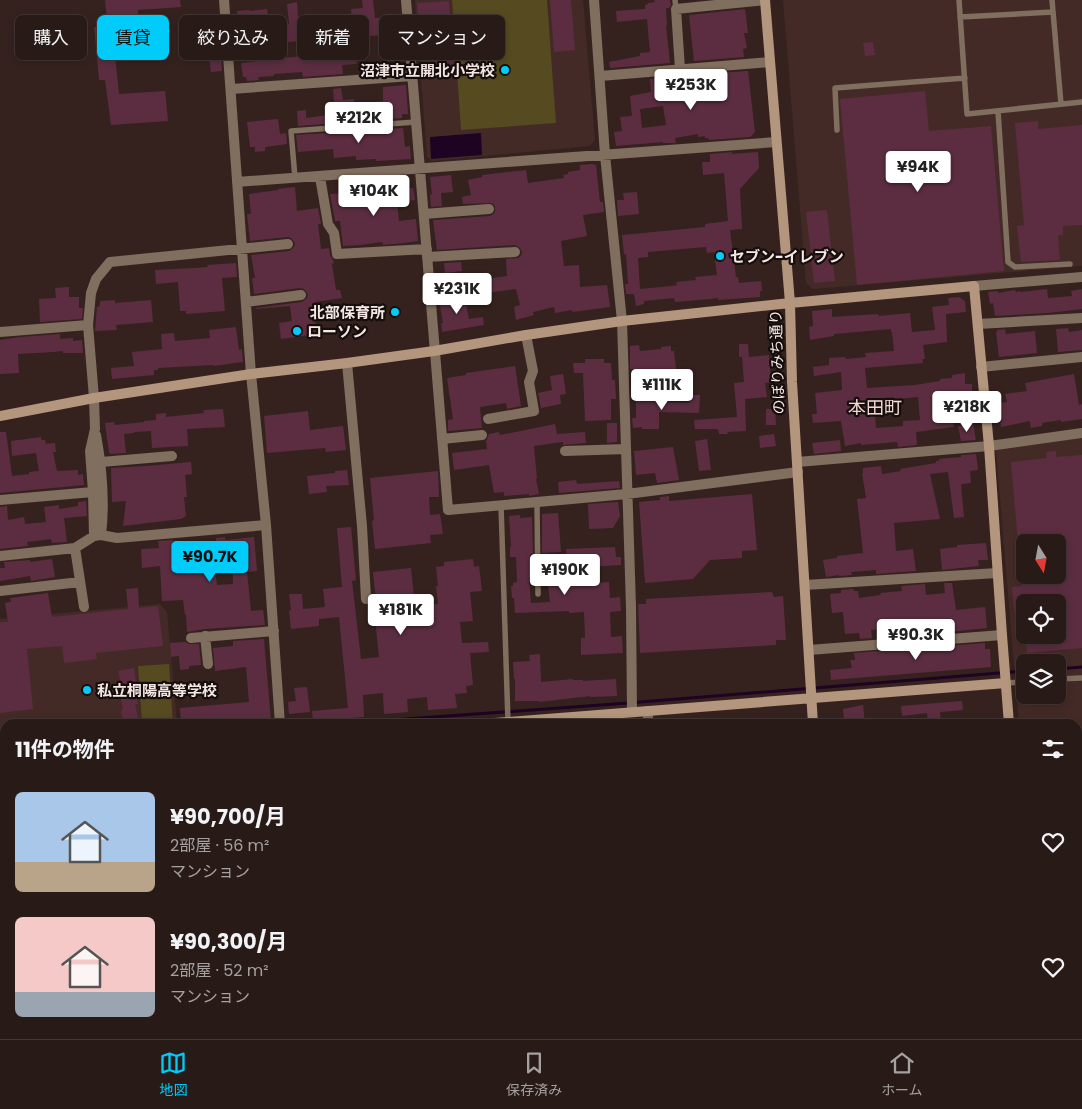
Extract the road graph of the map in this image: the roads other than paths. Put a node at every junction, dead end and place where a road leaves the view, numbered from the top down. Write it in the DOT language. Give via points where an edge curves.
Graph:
graph roads {
  1 [pos="224,0"];
  2 [pos="229,0"];
  3 [pos="406,0"];
  4 [pos="594,0"];
  5 [pos="765,0"];
  6 [pos="959,0"];
  7 [pos="1052,0"];
  8 [pos="676,4"];
  9 [pos="1053,12"];
  10 [pos="960,17"];
  11 [pos="770,62"];
  12 [pos="680,69"];
  13 [pos="412,76"];
  14 [pos="600,76"];
  15 [pos="964,78"];
  16 [pos="231,89"];
  17 [pos="1082,102"];
  18 [pos="1061,104"];
  19 [pos="998,111"];
  20 [pos="416,122"];
  21 [pos="837,130"];
  22 [pos="776,142"];
  23 [pos="605,155"];
  24 [pos="420,169"];
  25 [pos="320,177"];
  26 [pos="295,178"];
  27 [pos="237,182"];
  28 [pos="489,209"];
  29 [pos="424,214"];
  30 [pos="288,244"];
  31 [pos="242,248"];
  32 [pos="515,252"];
  33 [pos="427,253"];
  34 [pos="1070,264"];
  35 [pos="1082,277"];
  36 [pos="974,286"];
  37 [pos="301,295"];
  38 [pos="246,302"];
  39 [pos="790,303"];
  40 [pos="1082,318"];
  41 [pos="622,321"];
  42 [pos="978,324"];
  43 [pos="88,325"];
  44 [pos="0,332"];
  45 [pos="526,335"];
  46 [pos="434,351"];
  47 [pos="1082,357"];
  48 [pos="347,363"];
  49 [pos="981,367"];
  50 [pos="251,374"];
  51 [pos="94,398"];
  52 [pos="0,416"];
  53 [pos="488,419"];
  54 [pos="95,429"];
  55 [pos="1082,433"];
  56 [pos="482,435"];
  57 [pos="442,439"];
  58 [pos="989,446"];
  59 [pos="626,448"];
  60 [pos="565,451"];
  61 [pos="172,456"];
  62 [pos="101,462"];
  63 [pos="797,467"];
  64 [pos="93,492"];
  65 [pos="627,494"];
  66 [pos="0,500"];
  67 [pos="537,502"];
  68 [pos="501,505"];
  69 [pos="266,525"];
  70 [pos="97,536"];
  71 [pos="75,548"];
  72 [pos="0,556"];
  73 [pos="997,573"];
  74 [pos="80,582"];
  75 [pos="805,585"];
  76 [pos="0,591"];
  77 [pos="538,594"];
  78 [pos="366,599"];
  79 [pos="84,607"];
  80 [pos="274,631"];
  81 [pos="1002,635"];
  82 [pos="205,636"];
  83 [pos="191,638"];
  84 [pos="809,650"];
  85 [pos="208,664"];
  86 [pos="1082,678"];
  87 [pos="1066,679"];
  88 [pos="1016,682"];
  89 [pos="1006,683"];
  90 [pos="812,696"];
  91 [pos="632,712"];
  92 [pos="648,712"];
  93 [pos="280,719"];
  94 [pos="508,719"];
  95 [pos="545,719"];
  96 [pos="648,719"];
  97 [pos="813,719"];
  98 [pos="1009,719"];
  1 -- 2 [label="street"];
  1 -- 16 [label="street"];
  3 -- 13 [label="street"];
  4 -- 14 [label="street"];
  5 -- 8 [label="street"];
  5 -- 11 [label="street, のぼりみち通り"];
  6 -- 10 [label="lane"];
  7 -- 9 [label="lane"];
  8 -- 12 [label="street"];
  9 -- 10 [label="lane"];
  9 -- 18 [label="lane"];
  10 -- 15 [label="lane"];
  11 -- 12 [label="street"];
  11 -- 22 [label="street, のぼりみち通り"];
  12 -- 14 [label="street"];
  13 -- 16 [label="street"];
  13 -- 20 [label="street"];
  14 -- 23 [label="street"];
  15 -- 19 [label="lane" via="967,114"];
  15 -- 21 [label="lane" via="835,88"];
  16 -- 27 [label="street"];
  17 -- 18 [label="lane"];
  18 -- 19 [label="lane"];
  19 -- 34 [label="lane" via="1008,262 1015,267"];
  20 -- 24 [label="street"];
  20 -- 26 [label="lane" via="291,131"];
  22 -- 23 [label="street"];
  22 -- 39 [label="street, のぼりみち通り"];
  23 -- 24 [label="street"];
  23 -- 41 [label="street"];
  24 -- 25 [label="street"];
  24 -- 29 [label="street"];
  25 -- 26 [label="street"];
  25 -- 33 [label="street" via="337,254"];
  26 -- 27 [label="street"];
  27 -- 31 [label="street"];
  28 -- 29 [label="street"];
  29 -- 33 [label="street"];
  30 -- 31 [label="street"];
  31 -- 38 [label="street"];
  31 -- 43 [label="street" via="110,262 96,279 91,293"];
  32 -- 33 [label="street"];
  33 -- 46 [label="street"];
  35 -- 36 [label="street"];
  36 -- 39 [label="street"];
  36 -- 42 [label="street"];
  37 -- 38 [label="street"];
  38 -- 50 [label="street"];
  39 -- 41 [label="street"];
  39 -- 63 [label="street, のぼりみち通り"];
  40 -- 42 [label="street"];
  41 -- 45 [label="street"];
  41 -- 59 [label="street"];
  42 -- 49 [label="street"];
  43 -- 44 [label="street"];
  43 -- 51 [label="street"];
  45 -- 46 [label="street"];
  45 -- 53 [label="street" via="533,372 529,382 534,411"];
  46 -- 48 [label="street"];
  46 -- 57 [label="street"];
  47 -- 49 [label="street"];
  48 -- 50 [label="street"];
  48 -- 78 [label="street"];
  49 -- 58 [label="street"];
  50 -- 51 [label="street"];
  50 -- 69 [label="street"];
  51 -- 52 [label="street"];
  51 -- 54 [label="street"];
  54 -- 62 [label="street"];
  54 -- 64 [label="street" via="90,451"];
  55 -- 58 [label="street"];
  56 -- 57 [label="street"];
  57 -- 68 [label="street" via="448,510"];
  58 -- 63 [label="street"];
  58 -- 73 [label="street"];
  59 -- 60 [label="street"];
  59 -- 65 [label="street"];
  61 -- 62 [label="street"];
  62 -- 70 [label="street" via="104,515"];
  63 -- 65 [label="street"];
  63 -- 75 [label="street, のぼりみち通り"];
  64 -- 66 [label="street"];
  64 -- 70 [label="street"];
  65 -- 67 [label="street"];
  65 -- 91 [label="street"];
  67 -- 68 [label="street"];
  67 -- 77 [label="lane"];
  68 -- 94 [label="lane"];
  69 -- 70 [label="street" via="117,538"];
  69 -- 80 [label="street"];
  70 -- 71 [label="street"];
  71 -- 72 [label="street"];
  71 -- 74 [label="street"];
  73 -- 75 [label="street"];
  73 -- 81 [label="street"];
  74 -- 76 [label="street"];
  74 -- 79 [label="street"];
  75 -- 84 [label="street, のぼりみち通り"];
  80 -- 82 [label="street"];
  80 -- 93 [label="street"];
  81 -- 84 [label="street"];
  81 -- 89 [label="street"];
  82 -- 83 [label="street"];
  82 -- 85 [label="street"];
  84 -- 90 [label="street, のぼりみち通り"];
  86 -- 87 [label="lane"];
  88 -- 89 [label="lane"];
  89 -- 90 [label="street"];
  89 -- 98 [label="street"];
  90 -- 92 [label="street"];
  90 -- 97 [label="street, のぼりみち通り"];
  91 -- 92 [label="street"];
  91 -- 95 [label="street"];
  92 -- 96 [label="street"];
}
